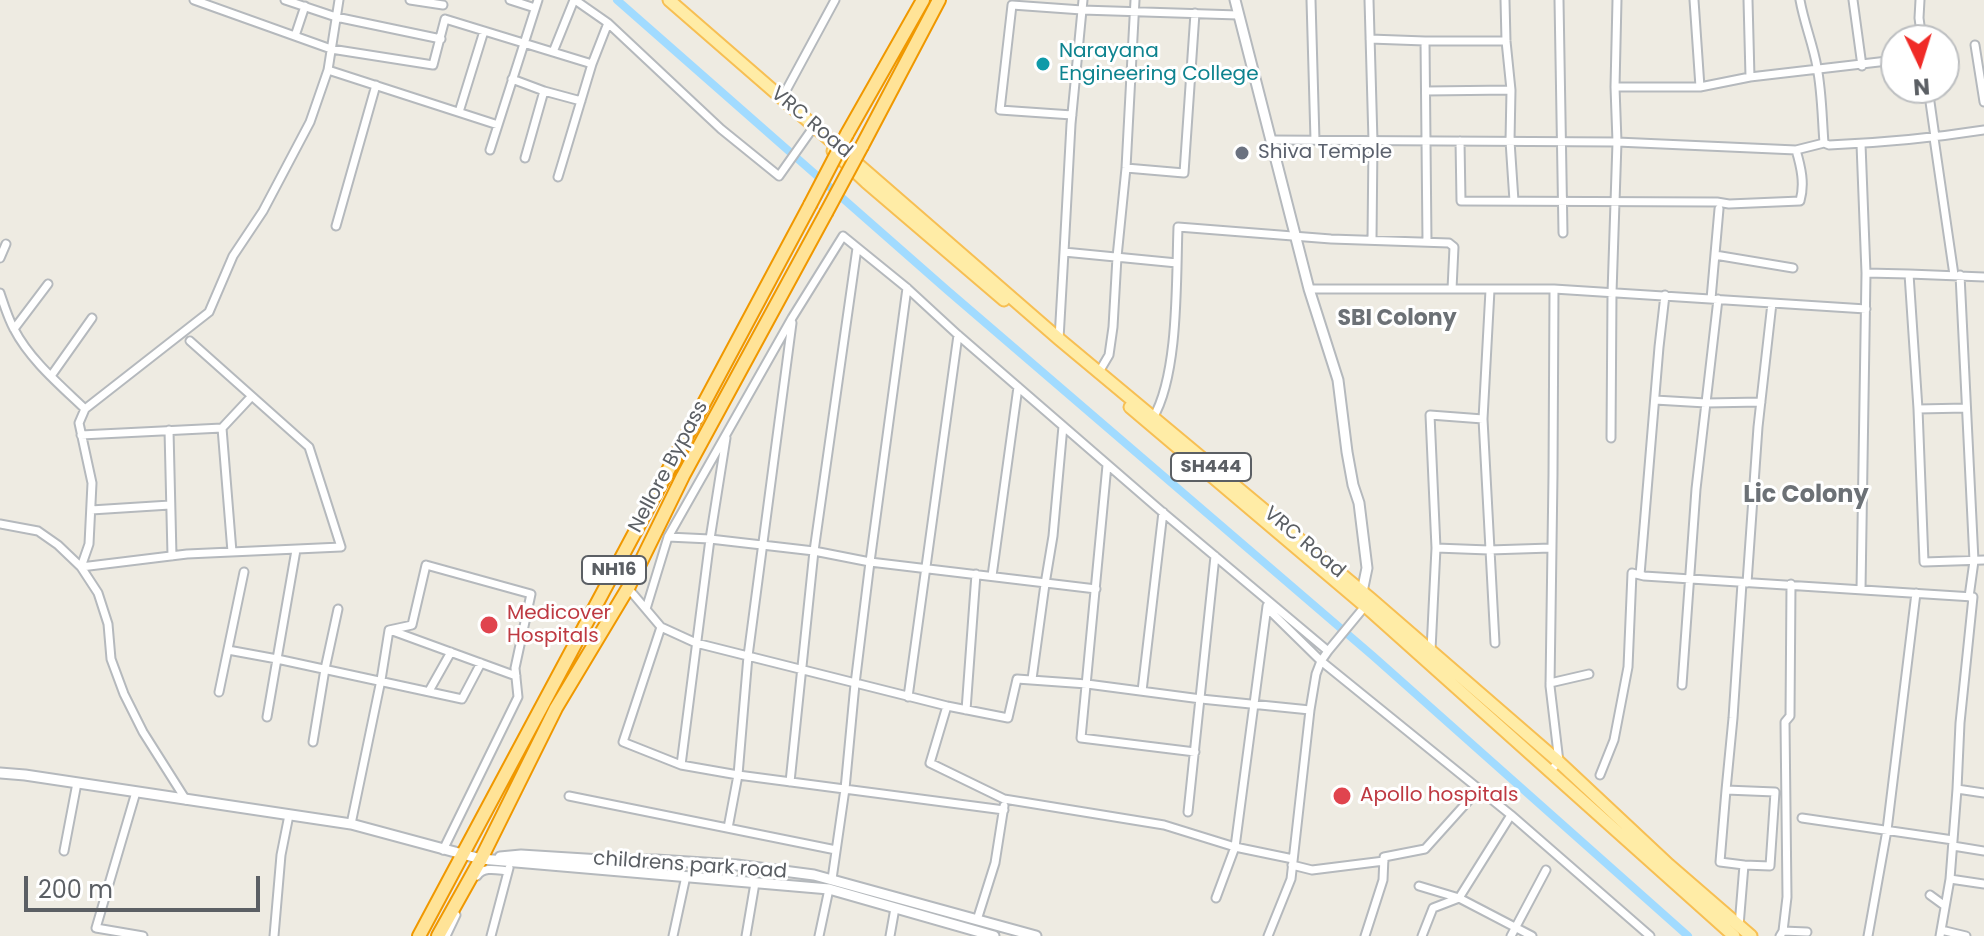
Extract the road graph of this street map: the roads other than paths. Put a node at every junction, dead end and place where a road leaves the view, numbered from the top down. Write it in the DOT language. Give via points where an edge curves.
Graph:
graph roads {
  1 [pos="194,0"];
  2 [pos="285,0"];
  3 [pos="339,0"];
  4 [pos="410,0"];
  5 [pos="510,0"];
  6 [pos="575,0"];
  7 [pos="660,0"];
  8 [pos="669,0"];
  9 [pos="835,0"];
  10 [pos="923,0"];
  11 [pos="939,0"];
  12 [pos="1083,0"];
  13 [pos="1135,0"];
  14 [pos="1235,0"];
  15 [pos="1311,0"];
  16 [pos="1369,0"];
  17 [pos="1505,0"];
  18 [pos="1559,0"];
  19 [pos="1617,0"];
  20 [pos="1694,0"];
  21 [pos="1748,0"];
  22 [pos="1800,0"];
  23 [pos="1853,0"];
  24 [pos="1920,0"];
  25 [pos="444,2"];
  26 [pos="1012,2"];
  27 [pos="211,3"];
  28 [pos="536,4"];
  29 [pos="305,6"];
  30 [pos="1082,10"];
  31 [pos="1135,11"];
  32 [pos="1195,13"];
  33 [pos="1238,15"];
  34 [pos="336,17"];
  35 [pos="445,19"];
  36 [pos="608,23"];
  37 [pos="1920,24"];
  38 [pos="484,31"];
  39 [pos="295,36"];
  40 [pos="441,39"];
  41 [pos="1370,39"];
  42 [pos="1425,41"];
  43 [pos="1506,41"];
  44 [pos="523,43"];
  45 [pos="1975,45"];
  46 [pos="331,49"];
  47 [pos="553,52"];
  48 [pos="1880,63"];
  49 [pos="592,64"];
  50 [pos="1862,66"];
  51 [pos="328,70"];
  52 [pos="1818,70"];
  53 [pos="1750,77"];
  54 [pos="512,79"];
  55 [pos="376,85"];
  56 [pos="1615,87"];
  57 [pos="1700,87"];
  58 [pos="1511,90"];
  59 [pos="544,91"];
  60 [pos="1426,91"];
  61 [pos="782,98"];
  62 [pos="581,101"];
  63 [pos="1984,102"];
  64 [pos="1930,104"];
  65 [pos="459,112"];
  66 [pos="1072,115"];
  67 [pos="498,125"];
  68 [pos="813,128"];
  69 [pos="1984,130"];
  70 [pos="1934,138"];
  71 [pos="1271,140"];
  72 [pos="1315,140"];
  73 [pos="1373,141"];
  74 [pos="1426,141"];
  75 [pos="1460,141"];
  76 [pos="1510,141"];
  77 [pos="1562,142"];
  78 [pos="1617,142"];
  79 [pos="1824,143"];
  80 [pos="1861,144"];
  81 [pos="490,150"];
  82 [pos="1796,150"];
  83 [pos="525,158"];
  84 [pos="1126,168"];
  85 [pos="558,177"];
  86 [pos="1561,200"];
  87 [pos="1514,201"];
  88 [pos="1615,201"];
  89 [pos="1719,209"];
  90 [pos="336,226"];
  91 [pos="1563,233"];
  92 [pos="1295,236"];
  93 [pos="1372,240"];
  94 [pos="1427,242"];
  95 [pos="6,244"];
  96 [pos="857,248"];
  97 [pos="1064,252"];
  98 [pos="1715,255"];
  99 [pos="1117,257"];
  100 [pos="0,258"];
  101 [pos="1177,263"];
  102 [pos="1793,268"];
  103 [pos="1866,273"];
  104 [pos="1909,274"];
  105 [pos="1957,275"];
  106 [pos="1984,277"];
  107 [pos="48,284"];
  108 [pos="907,288"];
  109 [pos="1309,289"];
  110 [pos="1452,289"];
  111 [pos="1554,289"];
  112 [pos="1490,290"];
  113 [pos="0,293"];
  114 [pos="1612,293"];
  115 [pos="1665,295"];
  116 [pos="1714,299"];
  117 [pos="1772,303"];
  118 [pos="1866,309"];
  119 [pos="92,318"];
  120 [pos="792,318"];
  121 [pos="14,329"];
  122 [pos="958,335"];
  123 [pos="1059,339"];
  124 [pos="190,341"];
  125 [pos="1099,372"];
  126 [pos="51,376"];
  127 [pos="1018,387"];
  128 [pos="251,397"];
  129 [pos="1655,400"];
  130 [pos="1761,402"];
  131 [pos="1706,403"];
  132 [pos="1966,408"];
  133 [pos="85,409"];
  134 [pos="1918,409"];
  135 [pos="1483,419"];
  136 [pos="1151,421"];
  137 [pos="1063,426"];
  138 [pos="222,428"];
  139 [pos="169,430"];
  140 [pos="727,433"];
  141 [pos="81,435"];
  142 [pos="1611,438"];
  143 [pos="1107,465"];
  144 [pos="170,505"];
  145 [pos="91,510"];
  146 [pos="1163,512"];
  147 [pos="0,524"];
  148 [pos="668,537"];
  149 [pos="710,539"];
  150 [pos="763,546"];
  151 [pos="1436,548"];
  152 [pos="1551,548"];
  153 [pos="296,550"];
  154 [pos="1489,550"];
  155 [pos="814,551"];
  156 [pos="232,552"];
  157 [pos="172,556"];
  158 [pos="1215,556"];
  159 [pos="1984,560"];
  160 [pos="1974,561"];
  161 [pos="870,562"];
  162 [pos="81,567"];
  163 [pos="926,567"];
  164 [pos="244,572"];
  165 [pos="976,574"];
  166 [pos="1640,575"];
  167 [pos="992,576"];
  168 [pos="1690,579"];
  169 [pos="1744,583"];
  170 [pos="1045,584"];
  171 [pos="1791,584"];
  172 [pos="628,588"];
  173 [pos="1096,589"];
  174 [pos="1861,590"];
  175 [pos="1916,593"];
  176 [pos="1969,597"];
  177 [pos="1366,599"];
  178 [pos="1267,604"];
  179 [pos="338,609"];
  180 [pos="646,609"];
  181 [pos="661,627"];
  182 [pos="389,630"];
  183 [pos="696,643"];
  184 [pos="1495,643"];
  185 [pos="1331,647"];
  186 [pos="228,650"];
  187 [pos="451,652"];
  188 [pos="1431,653"];
  189 [pos="748,656"];
  190 [pos="277,659"];
  191 [pos="1321,661"];
  192 [pos="481,663"];
  193 [pos="325,669"];
  194 [pos="802,670"];
  195 [pos="1589,674"];
  196 [pos="516,676"];
  197 [pos="1032,679"];
  198 [pos="381,680"];
  199 [pos="1550,683"];
  200 [pos="855,684"];
  201 [pos="1087,684"];
  202 [pos="1682,685"];
  203 [pos="429,691"];
  204 [pos="1142,691"];
  205 [pos="219,692"];
  206 [pos="908,697"];
  207 [pos="1201,699"];
  208 [pos="1253,704"];
  209 [pos="947,706"];
  210 [pos="966,710"];
  211 [pos="1310,710"];
  212 [pos="267,717"];
  213 [pos="313,742"];
  214 [pos="1195,752"];
  215 [pos="681,765"];
  216 [pos="1554,767"];
  217 [pos="0,773"];
  218 [pos="738,775"];
  219 [pos="1600,775"];
  220 [pos="790,782"];
  221 [pos="77,783"];
  222 [pos="845,789"];
  223 [pos="1957,789"];
  224 [pos="1478,790"];
  225 [pos="1726,790"];
  226 [pos="136,792"];
  227 [pos="1984,793"];
  228 [pos="569,796"];
  229 [pos="1004,799"];
  230 [pos="186,800"];
  231 [pos="1004,810"];
  232 [pos="1188,812"];
  233 [pos="289,815"];
  234 [pos="1511,815"];
  235 [pos="1802,818"];
  236 [pos="351,824"];
  237 [pos="728,828"];
  238 [pos="1887,830"];
  239 [pos="1953,843"];
  240 [pos="1235,847"];
  241 [pos="443,850"];
  242 [pos="836,850"];
  243 [pos="64,851"];
  244 [pos="1984,851"];
  245 [pos="463,855"];
  246 [pos="481,859"];
  247 [pos="1384,861"];
  248 [pos="1293,862"];
  249 [pos="511,863"];
  250 [pos="1744,865"];
  251 [pos="1546,870"];
  252 [pos="686,876"];
  253 [pos="1950,879"];
  254 [pos="755,883"];
  255 [pos="830,884"];
  256 [pos="1984,884"];
  257 [pos="1419,886"];
  258 [pos="1930,895"];
  259 [pos="1216,898"];
  260 [pos="1459,898"];
  261 [pos="1945,906"];
  262 [pos="895,908"];
  263 [pos="1515,928"];
  264 [pos="974,929"];
  265 [pos="1737,931"];
  266 [pos="1807,932"];
  267 [pos="1940,933"];
  268 [pos="1781,934"];
  269 [pos="1029,935"];
  270 [pos="143,936"];
  271 [pos="274,936"];
  272 [pos="419,936"];
  273 [pos="438,936"];
  274 [pos="446,936"];
  275 [pos="491,936"];
  276 [pos="673,936"];
  277 [pos="746,936"];
  278 [pos="819,936"];
  279 [pos="890,936"];
  280 [pos="994,936"];
  281 [pos="1268,936"];
  282 [pos="1365,936"];
  283 [pos="1422,936"];
  284 [pos="1511,936"];
  285 [pos="1532,936"];
  286 [pos="1650,936"];
  287 [pos="1751,936"];
  288 [pos="1868,936"];
  289 [pos="1966,936"];
  1 -- 27 [label="street"];
  2 -- 29 [label="street"];
  3 -- 34 [label="street"];
  4 -- 25 [label="street"];
  5 -- 28 [label="street"];
  6 -- 36 [label="street"];
  6 -- 47 [label="street"];
  7 -- 68 [label="main road, SH444"];
  8 -- 61 [label="main road, VRC Road / SH444"];
  9 -- 61 [label="street"];
  10 -- 245 [label="highway, Nellore Bypass / NH16, bridge"];
  11 -- 172 [label="highway, Nellore Bypass / NH16, bridge"];
  12 -- 30 [label="street"];
  13 -- 31 [label="street"];
  14 -- 33 [label="street"];
  15 -- 72 [label="street"];
  16 -- 41 [label="street"];
  17 -- 43 [label="street"];
  18 -- 77 [label="street"];
  19 -- 56 [label="street"];
  20 -- 57 [label="street"];
  21 -- 53 [label="street"];
  22 -- 52 [label="street"];
  23 -- 50 [label="street"];
  24 -- 37 [label="street"];
  25 -- 35 [label="street"];
  26 -- 30 [label="street"];
  26 -- 66 [label="street" via="1000,110"];
  27 -- 39 [label="street"];
  28 -- 44 [label="street"];
  29 -- 34 [label="street"];
  29 -- 39 [label="street"];
  30 -- 31 [label="street"];
  30 -- 66 [label="street"];
  31 -- 32 [label="street"];
  31 -- 84 [label="street"];
  32 -- 33 [label="street"];
  32 -- 84 [label="street" via="1184,173"];
  33 -- 71 [label="street"];
  34 -- 40 [label="street"];
  34 -- 46 [label="street"];
  35 -- 38 [label="street"];
  35 -- 40 [label="street"];
  36 -- 49 [label="street"];
  36 -- 68 [label="street" via="779,176"];
  38 -- 44 [label="street"];
  38 -- 65 [label="street"];
  39 -- 46 [label="street"];
  40 -- 46 [label="street" via="433,65"];
  41 -- 42 [label="street"];
  41 -- 73 [label="street"];
  42 -- 43 [label="street"];
  42 -- 60 [label="street"];
  43 -- 58 [label="street"];
  44 -- 47 [label="street"];
  44 -- 54 [label="street"];
  45 -- 63 [label="street"];
  46 -- 51 [label="street"];
  47 -- 49 [label="street"];
  48 -- 50 [label="street"];
  49 -- 62 [label="street"];
  50 -- 52 [label="street"];
  51 -- 55 [label="street"];
  51 -- 133 [label="street" via="310,122 233,256 209,312"];
  52 -- 53 [label="street"];
  52 -- 79 [label="street"];
  53 -- 57 [label="street"];
  54 -- 59 [label="street"];
  54 -- 67 [label="street"];
  55 -- 65 [label="street"];
  55 -- 90 [label="street"];
  56 -- 57 [label="street"];
  56 -- 78 [label="street"];
  58 -- 60 [label="street"];
  58 -- 76 [label="street"];
  59 -- 62 [label="street"];
  59 -- 83 [label="street"];
  60 -- 74 [label="street"];
  61 -- 68 [label="main road, VRC Road / SH444"];
  62 -- 85 [label="street"];
  64 -- 70 [label="street"];
  65 -- 67 [label="street"];
  66 -- 97 [label="street"];
  67 -- 81 [label="street"];
  68 -- 123 [label="main road, VRC Road / SH444"];
  68 -- 136 [label="main road, SH444" via="866,182"];
  69 -- 70 [label="street"];
  70 -- 80 [label="street"];
  70 -- 105 [label="street"];
  71 -- 72 [label="street"];
  71 -- 92 [label="street"];
  72 -- 73 [label="street"];
  73 -- 74 [label="street"];
  73 -- 93 [label="street"];
  74 -- 75 [label="street"];
  74 -- 94 [label="street"];
  75 -- 76 [label="street"];
  75 -- 87 [label="street" via="1461,201"];
  76 -- 77 [label="street"];
  76 -- 87 [label="street"];
  77 -- 78 [label="street"];
  77 -- 86 [label="street"];
  78 -- 82 [label="street"];
  78 -- 88 [label="street"];
  79 -- 80 [label="street"];
  79 -- 82 [label="street"];
  80 -- 103 [label="street"];
  82 -- 88 [label="street" via="1800,201"];
  84 -- 99 [label="street"];
  86 -- 87 [label="street"];
  86 -- 88 [label="street"];
  86 -- 91 [label="street"];
  88 -- 114 [label="street"];
  89 -- 98 [label="street"];
  92 -- 93 [label="street"];
  92 -- 101 [label="street" via="1178,227"];
  92 -- 109 [label="street"];
  93 -- 94 [label="street"];
  94 -- 110 [label="street" via="1454,247"];
  95 -- 100 [label="street"];
  96 -- 108 [label="street"];
  96 -- 120 [label="street" via="843,236"];
  96 -- 155 [label="street"];
  97 -- 99 [label="street"];
  97 -- 123 [label="street"];
  98 -- 102 [label="street"];
  98 -- 116 [label="street"];
  99 -- 101 [label="street"];
  99 -- 125 [label="street" via="1109,355"];
  101 -- 136 [label="street" via="1171,357"];
  103 -- 104 [label="street"];
  103 -- 118 [label="street"];
  104 -- 105 [label="street"];
  104 -- 134 [label="street"];
  105 -- 106 [label="street"];
  105 -- 132 [label="street"];
  107 -- 121 [label="street"];
  108 -- 122 [label="street"];
  108 -- 161 [label="street"];
  109 -- 110 [label="street"];
  109 -- 177 [label="street" via="1338,380 1359,503"];
  110 -- 112 [label="street"];
  111 -- 112 [label="street"];
  111 -- 114 [label="street"];
  111 -- 152 [label="street"];
  112 -- 135 [label="street"];
  113 -- 121 [label="street"];
  114 -- 115 [label="street"];
  114 -- 142 [label="street"];
  115 -- 116 [label="street"];
  115 -- 129 [label="street"];
  116 -- 117 [label="street"];
  116 -- 131 [label="street"];
  117 -- 118 [label="street"];
  117 -- 130 [label="street"];
  118 -- 174 [label="street"];
  119 -- 126 [label="street"];
  120 -- 140 [label="street"];
  120 -- 150 [label="street"];
  121 -- 126 [label="street"];
  122 -- 127 [label="street"];
  122 -- 163 [label="street"];
  123 -- 125 [label="main road, VRC Road / SH444"];
  124 -- 128 [label="street"];
  125 -- 136 [label="main road, VRC Road / SH444"];
  126 -- 133 [label="street"];
  127 -- 137 [label="street"];
  127 -- 167 [label="street"];
  128 -- 138 [label="street"];
  128 -- 153 [label="street" via="309,447 341,547"];
  129 -- 131 [label="street"];
  129 -- 166 [label="street"];
  130 -- 131 [label="street"];
  130 -- 169 [label="street"];
  131 -- 168 [label="street"];
  132 -- 134 [label="street"];
  132 -- 160 [label="street"];
  133 -- 141 [label="street"];
  134 -- 160 [label="street" via="1924,562"];
  135 -- 151 [label="street" via="1430,415"];
  135 -- 154 [label="street"];
  136 -- 177 [label="main road, VRC Road / SH444"];
  137 -- 143 [label="street"];
  137 -- 170 [label="street"];
  138 -- 139 [label="street"];
  138 -- 156 [label="street"];
  139 -- 141 [label="street"];
  139 -- 144 [label="street"];
  140 -- 148 [label="street"];
  140 -- 149 [label="street"];
  141 -- 145 [label="street" via="92,483"];
  143 -- 146 [label="street"];
  143 -- 173 [label="street"];
  144 -- 145 [label="street"];
  144 -- 157 [label="street"];
  145 -- 162 [label="street"];
  146 -- 158 [label="street"];
  146 -- 204 [label="street"];
  147 -- 162 [label="street" via="38,531"];
  148 -- 149 [label="street"];
  148 -- 180 [label="street"];
  149 -- 150 [label="street"];
  149 -- 183 [label="street"];
  150 -- 155 [label="street"];
  150 -- 189 [label="street"];
  151 -- 154 [label="street"];
  151 -- 188 [label="street"];
  152 -- 154 [label="street"];
  152 -- 199 [label="street"];
  153 -- 156 [label="street"];
  153 -- 190 [label="street"];
  154 -- 184 [label="street"];
  155 -- 161 [label="street"];
  155 -- 194 [label="street"];
  156 -- 157 [label="street"];
  157 -- 162 [label="street"];
  158 -- 178 [label="street"];
  158 -- 207 [label="street"];
  159 -- 160 [label="street"];
  160 -- 176 [label="street"];
  161 -- 163 [label="street"];
  161 -- 200 [label="street"];
  162 -- 230 [label="street" via="98,593 124,694"];
  163 -- 165 [label="street"];
  163 -- 206 [label="street"];
  164 -- 186 [label="street"];
  165 -- 167 [label="street"];
  165 -- 210 [label="street"];
  166 -- 168 [label="street"];
  166 -- 219 [label="street" via="1632,573 1628,667 1614,740"];
  167 -- 170 [label="street"];
  168 -- 169 [label="street"];
  168 -- 202 [label="street"];
  169 -- 171 [label="street"];
  169 -- 225 [label="street"];
  170 -- 173 [label="street"];
  170 -- 197 [label="street"];
  171 -- 174 [label="street"];
  171 -- 268 [label="street" via="1790,716 1785,722 1787,897"];
  172 -- 180 [label="street"];
  172 -- 246 [label="highway, Nellore Bypass / NH16" via="556,708"];
  173 -- 201 [label="street"];
  174 -- 175 [label="street"];
  175 -- 176 [label="street"];
  175 -- 238 [label="street"];
  176 -- 223 [label="street"];
  177 -- 185 [label="street"];
  177 -- 188 [label="main road, VRC Road / SH444"];
  177 -- 216 [label="main road, SH444"];
  178 -- 185 [label="street"];
  178 -- 191 [label="street"];
  178 -- 208 [label="street"];
  179 -- 193 [label="street"];
  180 -- 181 [label="street"];
  181 -- 183 [label="street"];
  181 -- 215 [label="street" via="623,742"];
  182 -- 187 [label="street"];
  182 -- 196 [label="street" via="412,625 426,565 531,594"];
  182 -- 198 [label="street"];
  183 -- 189 [label="street"];
  183 -- 215 [label="street"];
  185 -- 191 [label="street"];
  186 -- 190 [label="street"];
  186 -- 205 [label="street"];
  187 -- 192 [label="street"];
  187 -- 203 [label="street"];
  188 -- 216 [label="main road, VRC Road / SH444"];
  189 -- 194 [label="street"];
  189 -- 218 [label="street"];
  190 -- 193 [label="street"];
  190 -- 212 [label="street"];
  191 -- 211 [label="street"];
  191 -- 224 [label="street"];
  192 -- 196 [label="street"];
  192 -- 203 [label="street" via="462,699"];
  193 -- 198 [label="street"];
  193 -- 213 [label="street"];
  194 -- 200 [label="street"];
  194 -- 220 [label="street"];
  195 -- 199 [label="street"];
  196 -- 241 [label="street" via="518,697"];
  197 -- 201 [label="street"];
  197 -- 210 [label="street" via="1017,679 1008,718"];
  198 -- 203 [label="street"];
  198 -- 236 [label="street"];
  199 -- 216 [label="street"];
  200 -- 206 [label="street"];
  200 -- 222 [label="street"];
  201 -- 204 [label="street"];
  201 -- 214 [label="street" via="1081,738"];
  204 -- 207 [label="street"];
  206 -- 209 [label="street"];
  207 -- 208 [label="street"];
  207 -- 214 [label="street"];
  208 -- 211 [label="street"];
  208 -- 240 [label="street"];
  209 -- 210 [label="street"];
  209 -- 229 [label="street" via="930,763"];
  211 -- 248 [label="street"];
  214 -- 232 [label="street"];
  215 -- 218 [label="street"];
  216 -- 265 [label="main road, VRC Road / SH444"];
  217 -- 221 [label="street, childrens park road"];
  218 -- 220 [label="street"];
  218 -- 237 [label="street"];
  220 -- 222 [label="street"];
  221 -- 226 [label="street, childrens park road"];
  221 -- 243 [label="street"];
  222 -- 231 [label="street"];
  222 -- 242 [label="street"];
  223 -- 227 [label="street"];
  223 -- 239 [label="street"];
  224 -- 234 [label="street"];
  224 -- 247 [label="street" via="1425,849"];
  225 -- 250 [label="street" via="1720,862"];
  225 -- 250 [label="street" via="1775,792 1770,866"];
  226 -- 230 [label="street, childrens park road"];
  226 -- 270 [label="street" via="96,928"];
  228 -- 237 [label="street"];
  229 -- 231 [label="street"];
  229 -- 240 [label="street" via="1164,825"];
  230 -- 233 [label="street, childrens park road"];
  231 -- 264 [label="street" via="995,863"];
  233 -- 236 [label="street, childrens park road"];
  233 -- 271 [label="street"];
  234 -- 260 [label="street"];
  234 -- 286 [label="street"];
  235 -- 238 [label="street"];
  236 -- 241 [label="street, childrens park road"];
  237 -- 242 [label="street"];
  238 -- 239 [label="street"];
  238 -- 288 [label="street"];
  239 -- 244 [label="street"];
  239 -- 253 [label="street"];
  240 -- 248 [label="street"];
  240 -- 259 [label="street"];
  241 -- 245 [label="street, childrens park road"];
  242 -- 255 [label="street"];
  245 -- 246 [label="street, childrens park road"];
  245 -- 272 [label="highway, Nellore Bypass / NH16"];
  246 -- 249 [label="street, childrens park road"];
  246 -- 273 [label="highway, Nellore Bypass / NH16"];
  247 -- 248 [label="street" via="1312,870"];
  247 -- 282 [label="street"];
  248 -- 281 [label="street"];
  249 -- 252 [label="street, childrens park road"];
  249 -- 255 [label="street, childrens park road" via="737,865 814,875"];
  249 -- 274 [label="street" via="479,872"];
  249 -- 275 [label="street"];
  250 -- 265 [label="street"];
  251 -- 263 [label="street"];
  252 -- 254 [label="street, childrens park road"];
  252 -- 276 [label="street"];
  253 -- 256 [label="street"];
  253 -- 261 [label="street"];
  254 -- 255 [label="street, childrens park road"];
  254 -- 277 [label="street"];
  255 -- 262 [label="street, childrens park road"];
  255 -- 264 [label="street, childrens park road"];
  255 -- 278 [label="street"];
  257 -- 260 [label="street"];
  258 -- 261 [label="street"];
  260 -- 263 [label="street"];
  260 -- 283 [label="street" via="1433,908"];
  261 -- 267 [label="street"];
  262 -- 264 [label="street, childrens park road"];
  262 -- 279 [label="street"];
  263 -- 284 [label="street"];
  263 -- 285 [label="street"];
  264 -- 269 [label="street, childrens park road"];
  264 -- 280 [label="street, childrens park road"];
  265 -- 287 [label="main road, VRC Road / SH444"];
  266 -- 268 [label="street"];
  267 -- 289 [label="street"];
}
